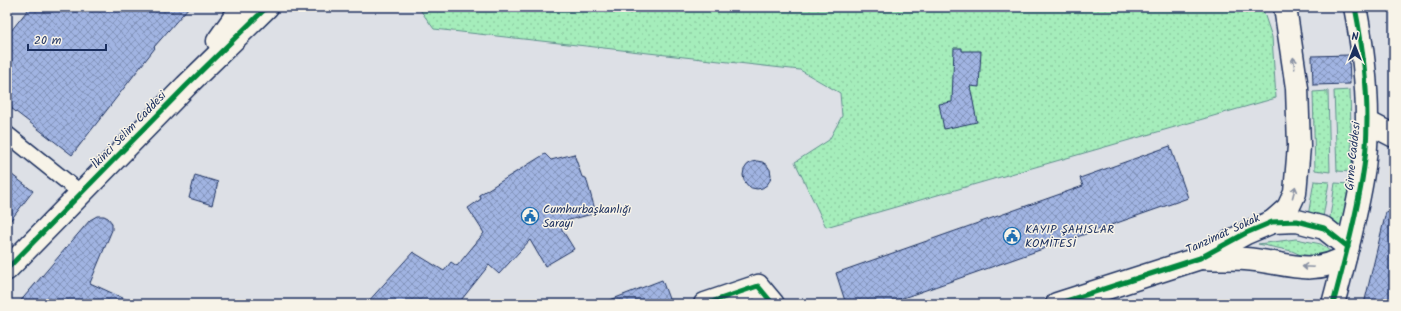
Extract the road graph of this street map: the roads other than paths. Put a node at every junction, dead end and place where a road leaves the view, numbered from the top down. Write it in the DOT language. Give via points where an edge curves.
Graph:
graph roads {
  1 [pos="242,7"];
  2 [pos="267,7"];
  3 [pos="1285,7"];
  4 [pos="1355,7"];
  5 [pos="186,86"];
  6 [pos="1367,122"];
  7 [pos="7,134"];
  8 [pos="1394,136"];
  9 [pos="81,193"];
  10 [pos="1272,222"];
  11 [pos="1346,252"];
  12 [pos="1200,258"];
  13 [pos="7,269"];
  14 [pos="705,304"];
  15 [pos="773,304"];
  16 [pos="1057,304"];
  17 [pos="1333,304"];
  1 -- 5 [label="street, İkinci Selim Caddesi"];
  2 -- 5 [label="street, İkinci Selim Caddesi"];
  10 -- 3 [label="street, one-way" via="1288,208 1295,193 1299,146 1297,88"];
  4 -- 6 [label="street, Girne Caddesi" via="1362,48"];
  5 -- 9 [label="street, İkinci Selim Caddesi"];
  6 -- 8 [label="street"];
  6 -- 11 [label="street, Girne Caddesi" via="1362,179"];
  7 -- 9 [label="lane"];
  9 -- 13 [label="street, İkinci Selim Caddesi"];
  10 -- 11 [label="street, Tanzimat Sokak" via="1297,221 1318,226 1330,232"];
  10 -- 12 [label="street, Tanzimat Sokak"];
  11 -- 12 [label="street, Tanzimat Sokak, one-way" via="1335,263 1317,268 1245,259"];
  11 -- 17 [label="street, Girne Caddesi"];
  12 -- 16 [label="street, Tanzimat Sokak"];
  14 -- 15 [label="street" via="758,286"];
}
